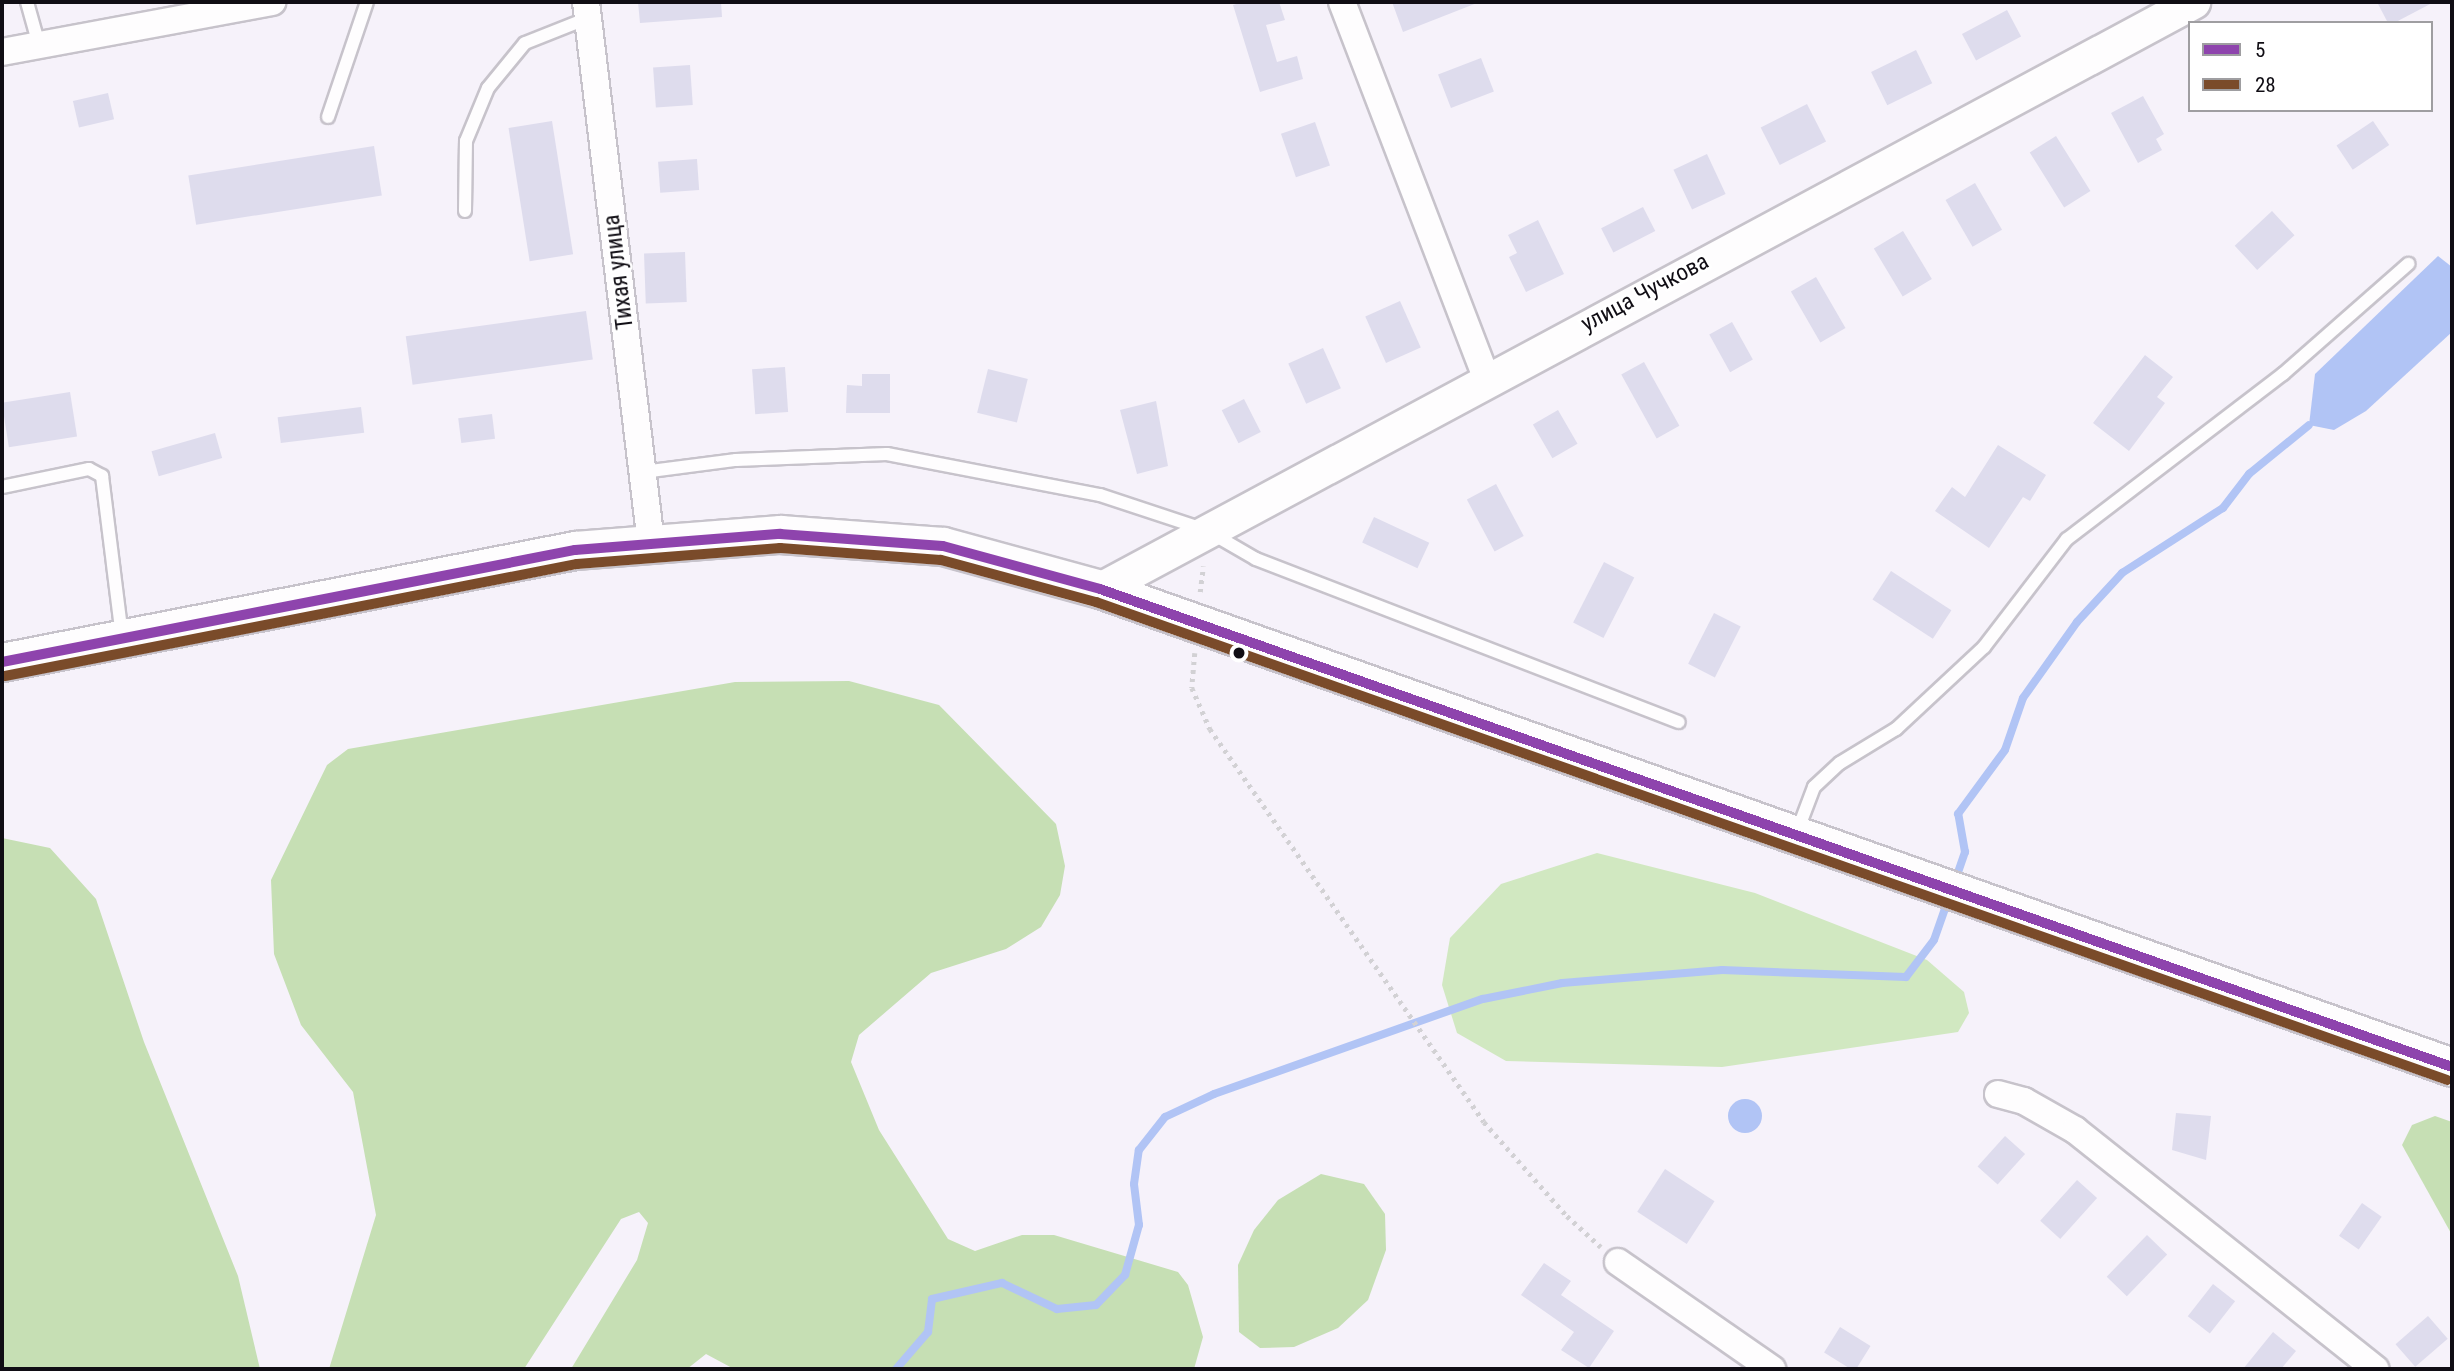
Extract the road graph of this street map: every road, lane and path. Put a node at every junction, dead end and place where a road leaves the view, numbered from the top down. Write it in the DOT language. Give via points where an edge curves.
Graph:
graph roads {
  1 [pos="27,2"];
  2 [pos="272,2"];
  3 [pos="367,2"];
  4 [pos="1342,2"];
  5 [pos="2193,2"];
  6 [pos="587,10"];
  7 [pos="39,45"];
  8 [pos="2,52"];
  9 [pos="328,117"];
  10 [pos="465,211"];
  11 [pos="2408,264"];
  12 [pos="1486,377"];
  13 [pos="643,472"];
  14 [pos="2,487"];
  15 [pos="1206,530"];
  16 [pos="652,543"];
  17 [pos="1100,589"];
  18 [pos="1197,624"];
  19 [pos="122,639"];
  20 [pos="2,662"];
  21 [pos="1679,722"];
  22 [pos="1797,834"];
  23 [pos="2452,1067"];
  24 [pos="1998,1094"];
  25 [pos="1618,1262"];
  26 [pos="1772,1369"];
  27 [pos="2375,1369"];
  1 -- 7 [label="lane"];
  2 -- 7 [label="street"];
  3 -- 9 [label="lane"];
  4 -- 12 [label="street"];
  5 -- 12 [label="street, улица Чучкова"];
  6 -- 10 [label="lane" via="525,43 488,88 466,141"];
  6 -- 13 [label="street, Тихая улица"];
  7 -- 8 [label="street"];
  11 -- 22 [label="lane" via="2283,374 2067,539 1984,647 1896,729 1840,763 1814,787"];
  12 -- 15 [label="street, улица Чучкова"];
  13 -- 15 [label="lane" via="750,459 887,454 1100,495"];
  13 -- 16 [label="street, Тихая улица"];
  14 -- 19 [label="lane" via="89,469 102,476"];
  15 -- 17 [label="street, улица Чучкова"];
  15 -- 18 [label="path"];
  15 -- 21 [label="lane" via="1256,558"];
  16 -- 17 [label="main road" via="780,534 866,537 943,546"];
  16 -- 19 [label="main road" via="575,550"];
  17 -- 18 [label="main road"];
  18 -- 22 [label="main road"];
  18 -- 25 [label="path" via="1192,688 1210,729 1484,1122 1567,1216"];
  19 -- 20 [label="main road"];
  22 -- 23 [label="main road"];
  24 -- 27 [label="street" via="2024,1101 2075,1130"];
  25 -- 26 [label="street"];
}
